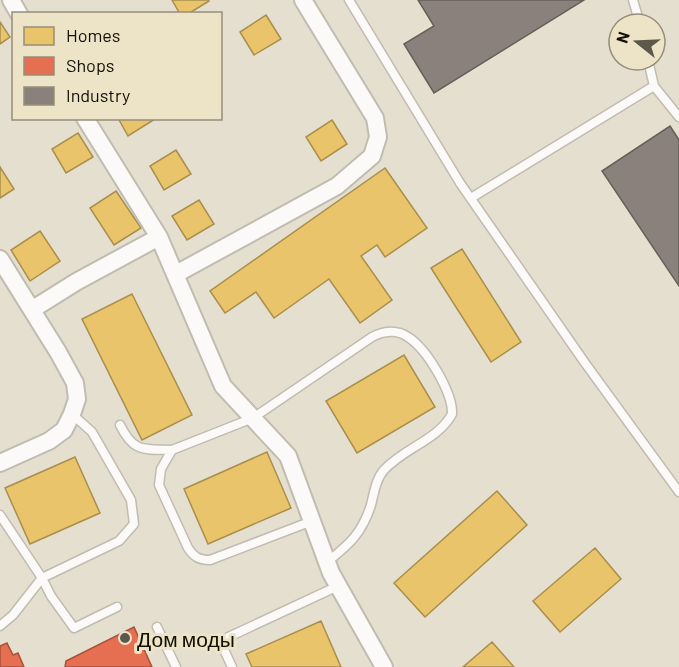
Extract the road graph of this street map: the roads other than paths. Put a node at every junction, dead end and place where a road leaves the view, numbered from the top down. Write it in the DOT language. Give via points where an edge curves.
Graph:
graph roads {
  1 [pos="303,0"];
  2 [pos="349,0"];
  3 [pos="651,72"];
  4 [pos="654,86"];
  5 [pos="679,117"];
  6 [pos="86,120"];
  7 [pos="471,198"];
  8 [pos="159,237"];
  9 [pos="0,259"];
  10 [pos="176,274"];
  11 [pos="33,309"];
  12 [pos="72,414"];
  13 [pos="253,418"];
  14 [pos="120,425"];
  15 [pos="172,450"];
  16 [pos="0,463"];
  17 [pos="679,492"];
  18 [pos="0,515"];
  19 [pos="312,521"];
  20 [pos="327,562"];
  21 [pos="42,578"];
  22 [pos="338,586"];
  23 [pos="117,607"];
  24 [pos="0,626"];
  25 [pos="157,627"];
  26 [pos="176,667"];
  27 [pos="232,667"];
  28 [pos="384,667"];
  1 -- 10 [label="street" via="375,118 378,137 372,156 337,186"];
  2 -- 7 [label="lane"];
  3 -- 4 [label="lane"];
  4 -- 5 [label="lane"];
  4 -- 7 [label="lane"];
  6 -- 8 [label="street"];
  7 -- 17 [label="lane"];
  8 -- 10 [label="street"];
  8 -- 11 [label="street"];
  9 -- 11 [label="street"];
  10 -- 13 [label="street" via="223,386"];
  11 -- 12 [label="street" via="75,383 77,399"];
  12 -- 16 [label="street" via="64,430 49,441"];
  12 -- 21 [label="lane" via="92,432 131,500 134,524 119,541"];
  13 -- 15 [label="lane"];
  13 -- 19 [label="street" via="288,456"];
  13 -- 20 [label="lane" via="381,332 410,337 450,397 449,419 382,472 366,522 348,546"];
  14 -- 15 [label="lane" via="128,441 142,449"];
  15 -- 19 [label="lane" via="161,469 159,485 188,548 201,560"];
  18 -- 21 [label="lane"];
  19 -- 20 [label="street"];
  20 -- 22 [label="street"];
  21 -- 23 [label="lane" via="74,628"];
  21 -- 24 [label="lane"];
  22 -- 27 [label="lane" via="220,641"];
  22 -- 28 [label="street"];
  25 -- 26 [label="lane"];
}
